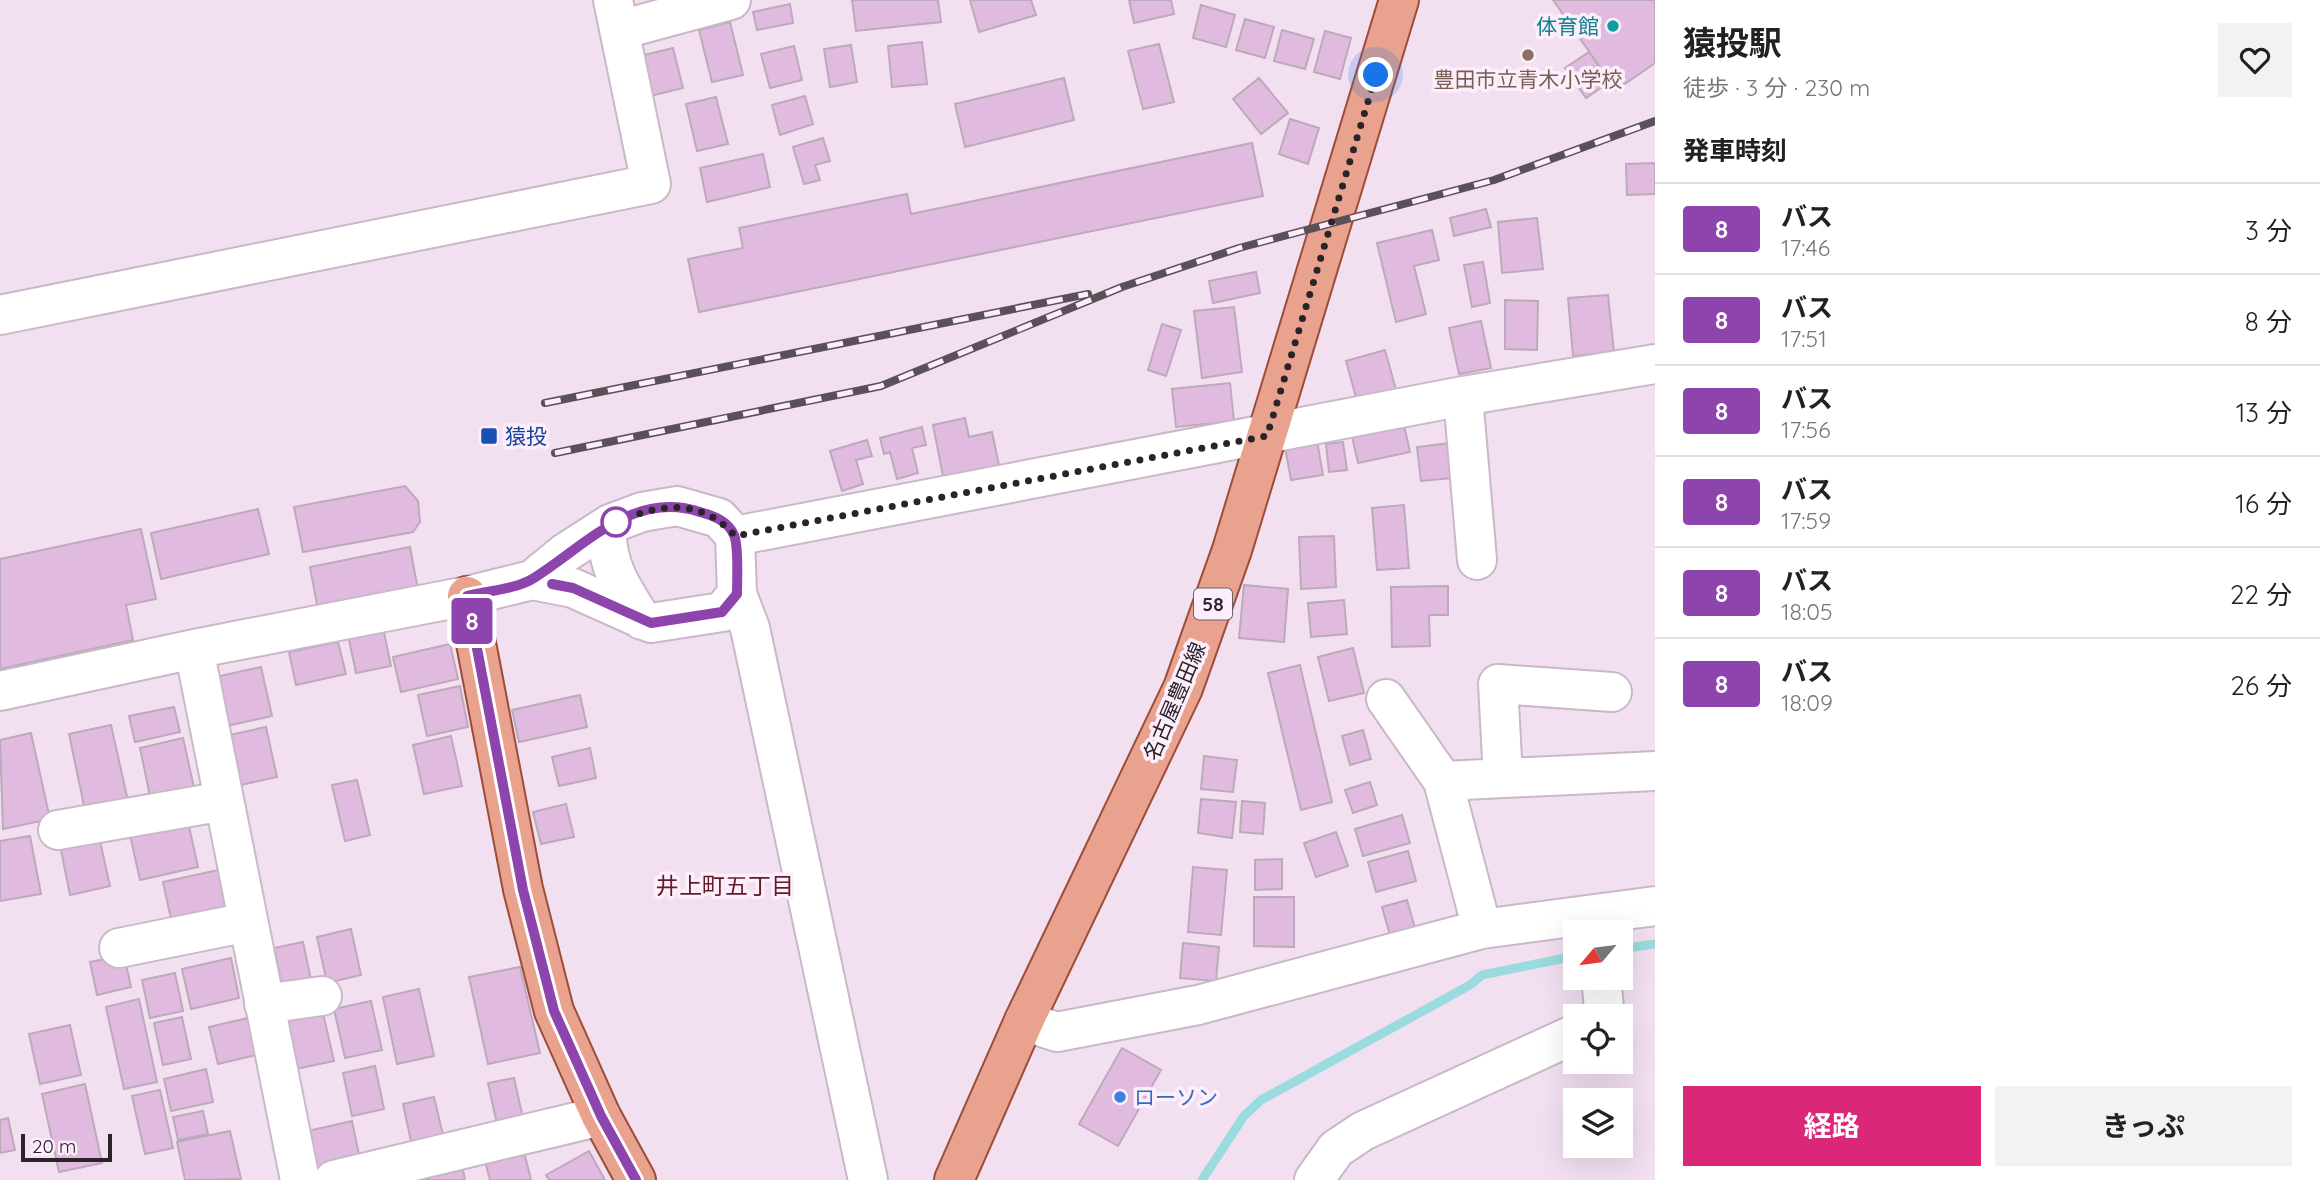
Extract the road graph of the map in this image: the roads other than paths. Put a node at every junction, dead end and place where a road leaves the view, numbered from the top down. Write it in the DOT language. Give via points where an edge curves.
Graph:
graph roads {
  1 [pos="730,0"];
  2 [pos="1399,0"];
  3 [pos="616,15"];
  4 [pos="0,315"];
  5 [pos="1655,364"];
  6 [pos="1463,396"];
  7 [pos="1267,436"];
  8 [pos="607,526"];
  9 [pos="735,536"];
  10 [pos="1477,559"];
  11 [pos="532,580"];
  12 [pos="737,594"];
  13 [pos="467,596"];
  14 [pos="642,620"];
  15 [pos="194,649"];
  16 [pos="0,691"];
  17 [pos="1612,692"];
  18 [pos="1385,699"];
  19 [pos="1655,771"];
  20 [pos="1503,778"];
  21 [pos="1443,781"];
  22 [pos="224,800"];
  23 [pos="58,830"];
  24 [pos="1655,906"];
  25 [pos="1610,920"];
  26 [pos="248,922"];
  27 [pos="1563,925"];
  28 [pos="1482,929"];
  29 [pos="119,948"];
  30 [pos="322,996"];
  31 [pos="264,1004"];
  32 [pos="1024,1021"];
  33 [pos="1563,1039"];
  34 [pos="601,1116"];
  35 [pos="300,1180"];
  36 [pos="334,1180"];
  37 [pos="636,1180"];
  38 [pos="869,1180"];
  39 [pos="954,1180"];
  40 [pos="1314,1180"];
  1 -- 3 [label="street"];
  2 -- 7 [label="main road, 名古屋豊田線 / 58"];
  3 -- 4 [label="street" via="651,184"];
  5 -- 6 [label="street"];
  6 -- 7 [label="street"];
  6 -- 10 [label="street"];
  7 -- 9 [label="street"];
  7 -- 32 [label="main road, 名古屋豊田線 / 58" via="1183,688"];
  8 -- 9 [label="street" via="642,512 677,506 719,518"];
  8 -- 11 [label="street"];
  8 -- 14 [label="street" via="606,545 616,580"];
  9 -- 12 [label="street"];
  11 -- 13 [label="street"];
  11 -- 14 [label="street" via="573,588"];
  12 -- 14 [label="street" via="722,612 678,621"];
  12 -- 38 [label="street" via="750,628"];
  13 -- 15 [label="street"];
  13 -- 34 [label="main road" via="523,890 554,1011"];
  15 -- 16 [label="street"];
  15 -- 22 [label="street"];
  17 -- 20 [label="street" via="1498,684"];
  18 -- 21 [label="street"];
  19 -- 20 [label="street"];
  20 -- 21 [label="street"];
  21 -- 28 [label="street"];
  22 -- 23 [label="street"];
  22 -- 26 [label="street"];
  24 -- 25 [label="street"];
  26 -- 29 [label="street"];
  26 -- 31 [label="street"];
  27 -- 28 [label="street"];
  28 -- 32 [label="street" via="1198,1005 1057,1032"];
  30 -- 31 [label="street"];
  31 -- 35 [label="street"];
  32 -- 39 [label="main road, 名古屋豊田線 / 58"];
  33 -- 40 [label="street" via="1363,1131 1336,1149"];
  34 -- 36 [label="street"];
  34 -- 37 [label="main road"];
}
